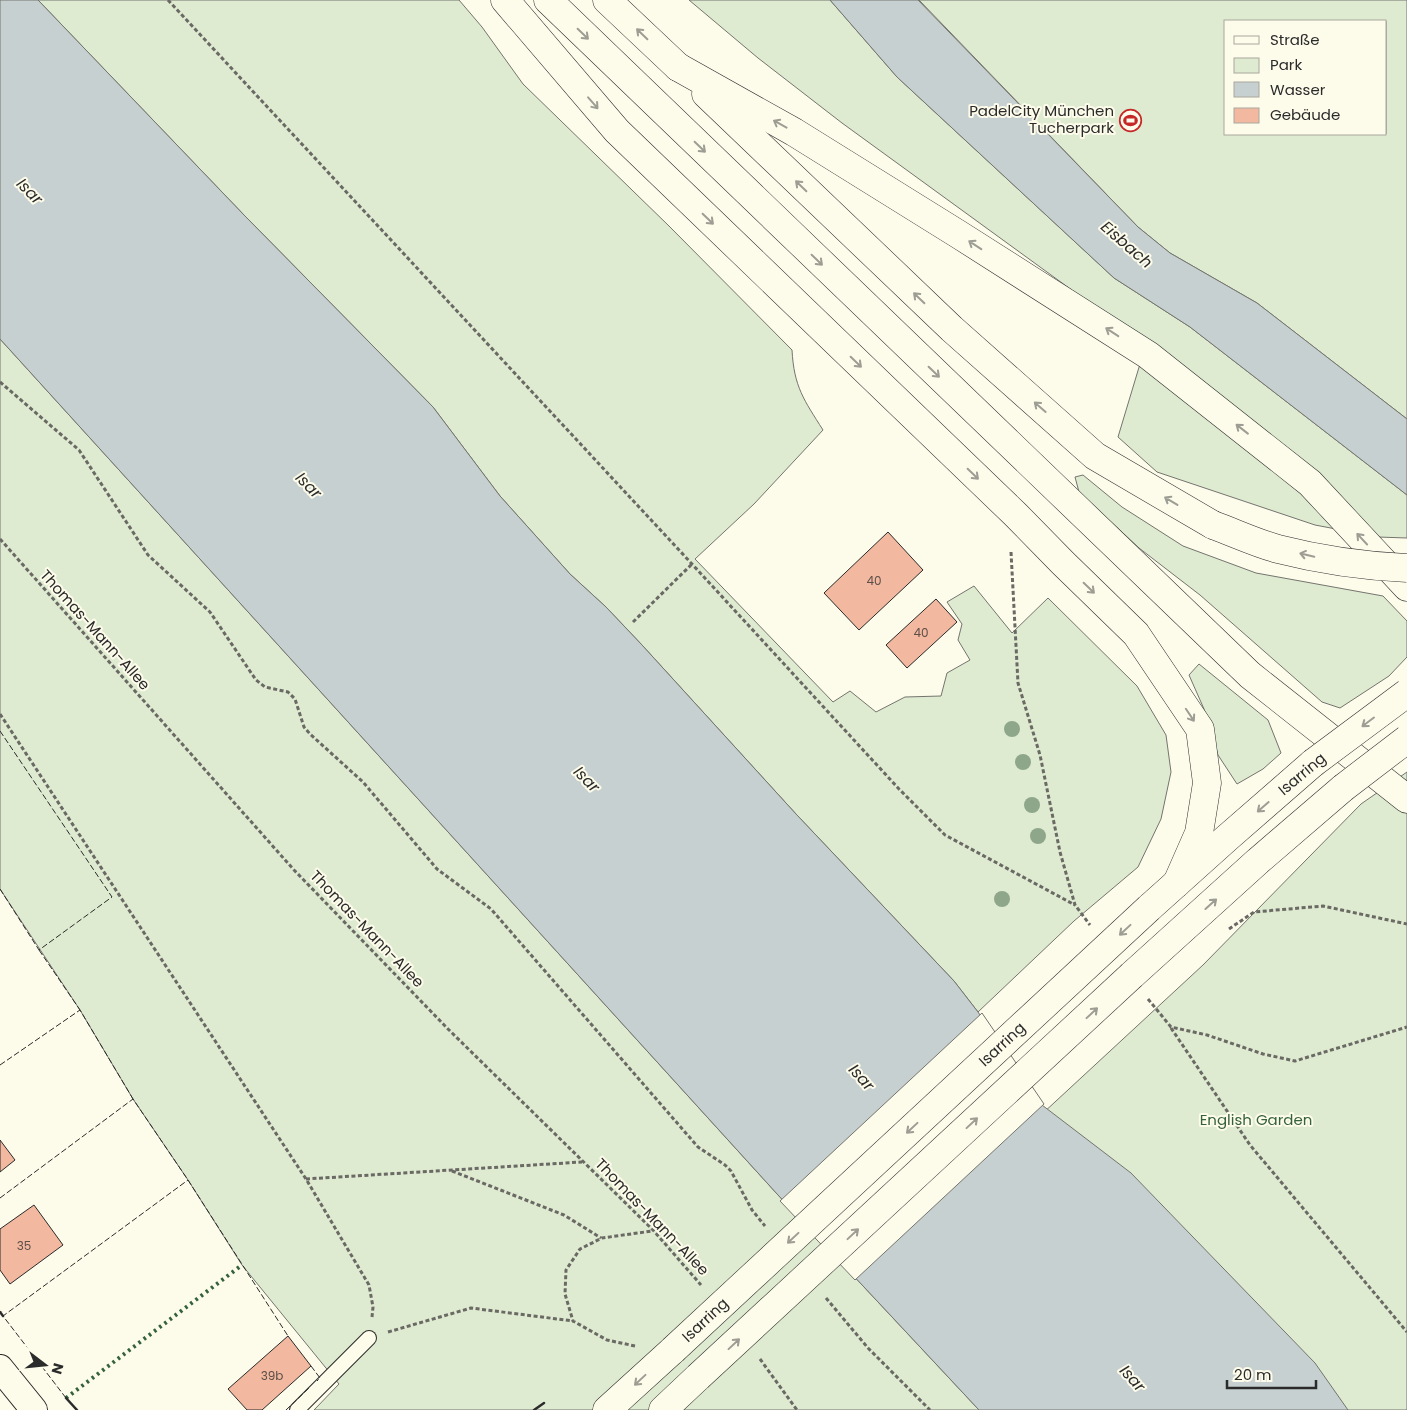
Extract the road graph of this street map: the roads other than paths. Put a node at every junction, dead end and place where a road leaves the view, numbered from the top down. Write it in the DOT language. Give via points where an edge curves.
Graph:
graph roads {
  1 [pos="505,0"];
  2 [pos="548,0"];
  3 [pos="607,0"];
  4 [pos="678,67"];
  5 [pos="1407,568"];
  6 [pos="1407,587"];
  7 [pos="1407,693"];
  8 [pos="1407,740"];
  9 [pos="1407,799"];
  10 [pos="1177,883"];
  11 [pos="369,1338"];
  12 [pos="0,1368"];
  13 [pos="34,1410"];
  14 [pos="297,1410"];
  15 [pos="607,1410"];
  16 [pos="663,1410"];
  1 -- 10 [label="main road, one-way" via="617,132 1136,634 1200,729 1207,783 1199,832"];
  2 -- 9 [label="main road, one-way" via="1250,675"];
  4 -- 3 [label="main road, one-way"];
  5 -- 4 [label="main road, one-way, bridge" via="1322,559 1276,548 1213,525 1095,456 952,329"];
  6 -- 4 [label="main road, one-way" via="1310,483 1148,355 794,132"];
  7 -- 10 [label="main road, Isarring, one-way, bridge" via="1313,764"];
  16 -- 8 [label="main road, one-way, bridge" via="1174,936 1343,788"];
  10 -- 15 [label="main road, Isarring, one-way, bridge"];
  11 -- 14 [label="lane"];
  12 -- 13 [label="street"];
}
